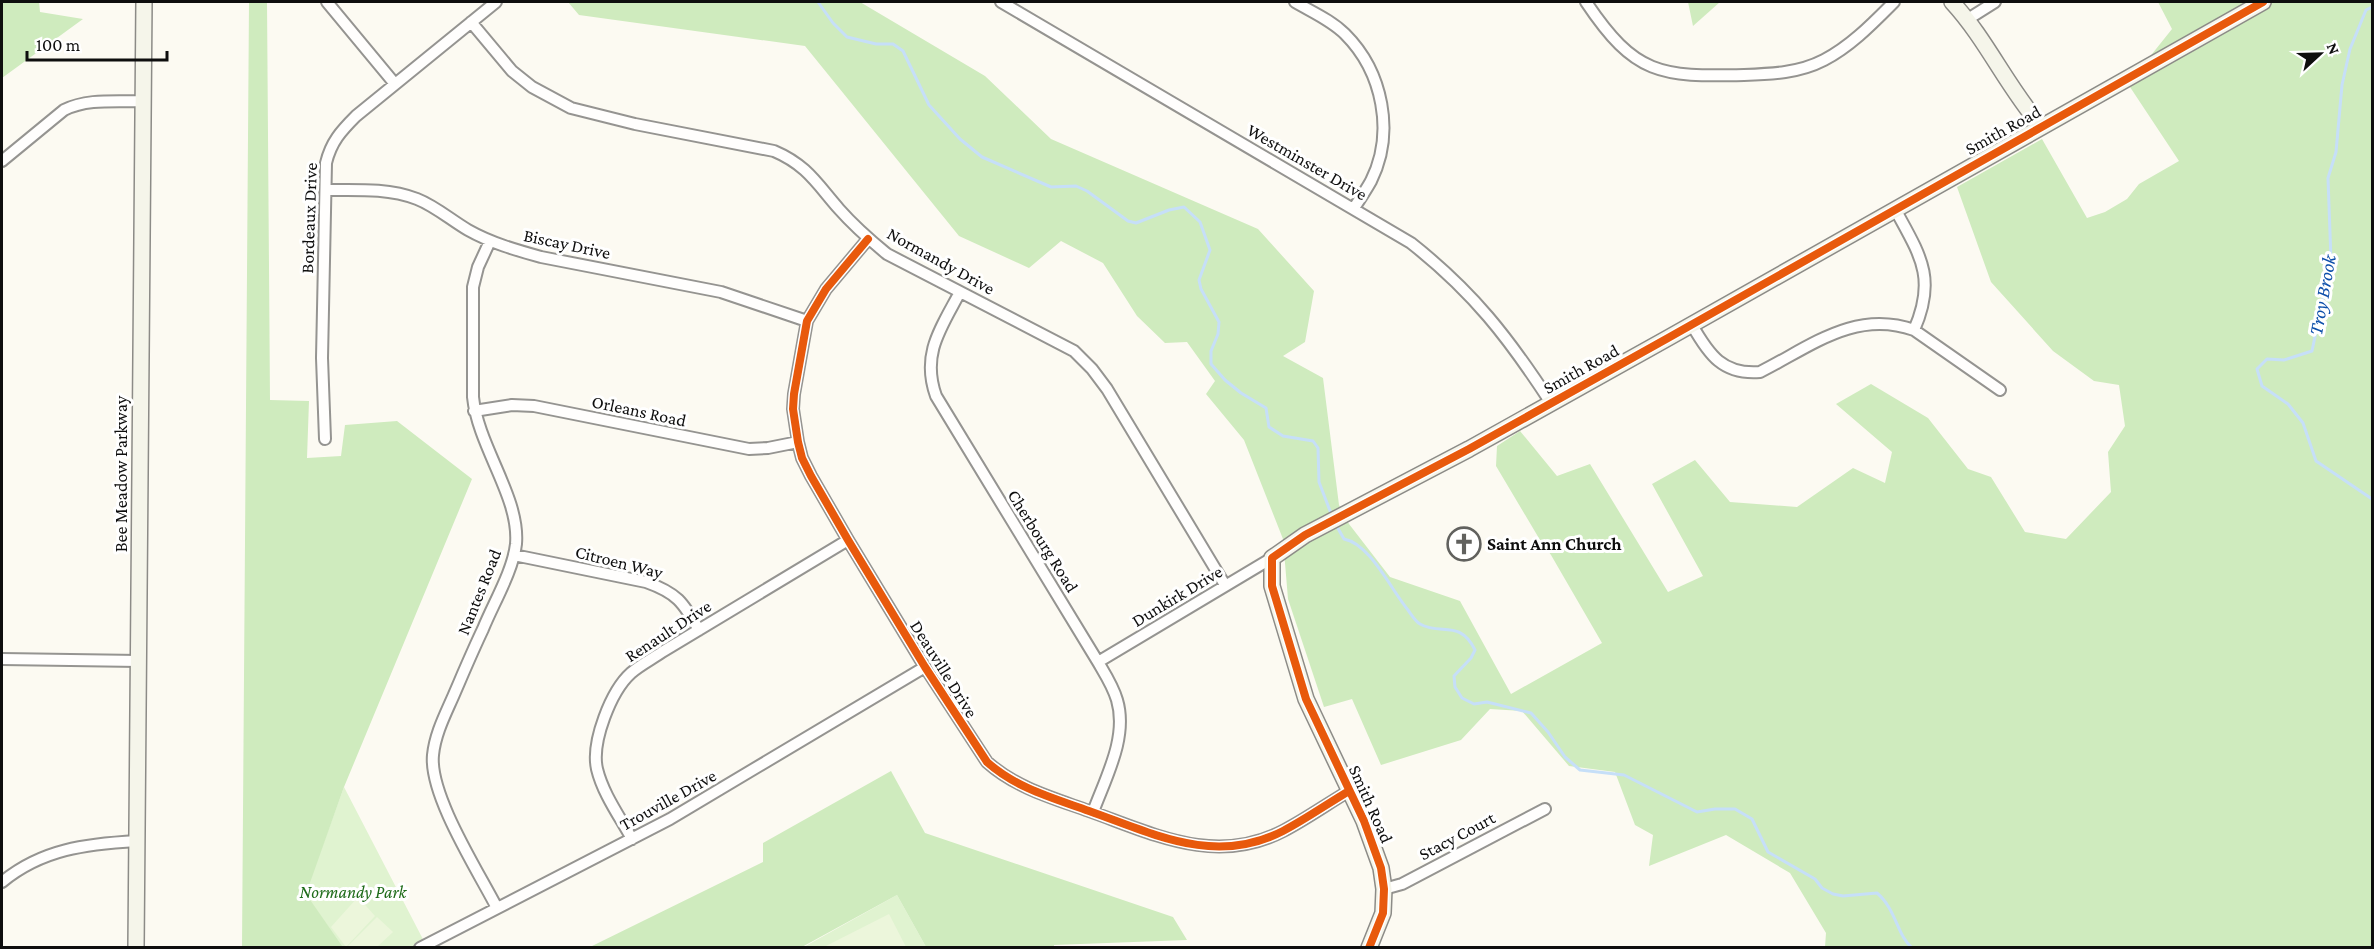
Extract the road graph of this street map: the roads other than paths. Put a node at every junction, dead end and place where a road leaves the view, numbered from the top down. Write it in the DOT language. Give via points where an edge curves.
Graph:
graph roads {
  1 [pos="144,2"];
  2 [pos="327,2"];
  3 [pos="496,2"];
  4 [pos="1001,2"];
  5 [pos="1295,2"];
  6 [pos="1586,2"];
  7 [pos="1894,2"];
  8 [pos="1952,2"];
  9 [pos="1995,2"];
  10 [pos="2263,2"];
  11 [pos="1968,19"];
  12 [pos="471,22"];
  13 [pos="395,84"];
  14 [pos="143,102"];
  15 [pos="2041,126"];
  16 [pos="2,161"];
  17 [pos="326,190"];
  18 [pos="1354,208"];
  19 [pos="1895,209"];
  20 [pos="868,239"];
  21 [pos="490,241"];
  22 [pos="960,292"];
  23 [pos="807,321"];
  24 [pos="1692,325"];
  25 [pos="1914,330"];
  26 [pos="2000,390"];
  27 [pos="1551,403"];
  28 [pos="474,411"];
  29 [pos="325,439"];
  30 [pos="798,442"];
  31 [pos="848,540"];
  32 [pos="514,555"];
  33 [pos="1272,558"];
  34 [pos="1225,585"];
  35 [pos="699,630"];
  36 [pos="2,659"];
  37 [pos="139,661"];
  38 [pos="1098,662"];
  39 [pos="925,667"];
  40 [pos="1350,791"];
  41 [pos="1545,809"];
  42 [pos="1093,812"];
  43 [pos="632,839"];
  44 [pos="137,841"];
  45 [pos="2,882"];
  46 [pos="1384,889"];
  47 [pos="497,908"];
  48 [pos="136,948"];
  49 [pos="420,948"];
  50 [pos="1369,948"];
  1 -- 14 [label="street, Bee Meadow Parkway"];
  2 -- 13 [label="street"];
  3 -- 12 [label="street, Bordeaux Drive"];
  4 -- 18 [label="street, Westminster Drive"];
  5 -- 18 [label="street" via="1345,34 1361,54 1377,88 1384,119 1381,151 1371,181"];
  6 -- 7 [label="street" via="1626,51 1651,67 1694,76 1779,73 1807,67 1839,52"];
  8 -- 11 [label="street"];
  9 -- 11 [label="street"];
  10 -- 15 [label="street, Smith Road"];
  11 -- 15 [label="street" via="2022,104"];
  12 -- 13 [label="street, Bordeaux Drive"];
  12 -- 20 [label="street, Normandy Drive" via="512,71 531,87 571,108 774,151 793,159"];
  13 -- 17 [label="street, Bordeaux Drive" via="356,116 334,141 326,163"];
  14 -- 16 [label="street" via="86,103 64,110"];
  14 -- 37 [label="street, Bee Meadow Parkway"];
  15 -- 19 [label="street, Smith Road"];
  17 -- 21 [label="street, Biscay Drive" via="374,190 409,196"];
  17 -- 29 [label="street, Bordeaux Drive" via="322,358"];
  18 -- 27 [label="street, Westminster Drive" via="1410,243 1461,285 1502,331"];
  19 -- 24 [label="street, Smith Road"];
  19 -- 25 [label="street" via="1924,268 1925,290"];
  20 -- 22 [label="street, Normandy Drive" via="904,264"];
  20 -- 23 [label="street, Deauville Drive" via="826,289"];
  21 -- 23 [label="street, Biscay Drive" via="541,257 721,292"];
  21 -- 28 [label="street, Nantes Road" via="473,287"];
  22 -- 34 [label="street, Normandy Drive" via="1063,344 1092,369"];
  22 -- 38 [label="street, Cherbourg Road" via="932,346 930,371 936,396"];
  23 -- 30 [label="street, Deauville Drive" via="794,394"];
  24 -- 25 [label="street" via="1705,348 1720,363 1748,373 1760,372 1841,329 1884,324"];
  24 -- 27 [label="street, Smith Road"];
  25 -- 26 [label="street"];
  27 -- 33 [label="street, Smith Road" via="1324,525"];
  28 -- 30 [label="street, Orleans Road" via="534,406 749,449"];
  28 -- 32 [label="street, Nantes Road" via="511,507 516,526"];
  30 -- 31 [label="street, Deauville Drive" via="811,476"];
  31 -- 35 [label="street, Renault Drive"];
  31 -- 39 [label="street, Deauville Drive"];
  32 -- 35 [label="street, Citroen Way" via="662,588 673,594"];
  32 -- 47 [label="street, Nantes Road" via="441,725 432,757 443,805"];
  33 -- 34 [label="street, Dunkirk Drive"];
  33 -- 40 [label="street, Smith Road" via="1272,586 1306,699"];
  34 -- 38 [label="street, Dunkirk Drive"];
  35 -- 43 [label="street, Renault Drive" via="632,672 614,696 599,733 595,756 599,775"];
  36 -- 37 [label="street"];
  37 -- 44 [label="street, Bee Meadow Parkway"];
  38 -- 42 [label="street, Cherbourg Road" via="1117,700 1121,728"];
  39 -- 42 [label="street, Deauville Drive" via="977,750 997,771 1022,786"];
  39 -- 43 [label="street, Trouville Drive" via="713,795"];
  40 -- 42 [label="street, Deauville Drive" via="1282,831 1229,846 1176,842"];
  40 -- 46 [label="street, Smith Road" via="1375,847"];
  41 -- 46 [label="street, Stacy Court" via="1402,884"];
  43 -- 47 [label="street, Trouville Drive"];
  44 -- 45 [label="street" via="60,850 25,865"];
  44 -- 48 [label="street, Bee Meadow Parkway"];
  46 -- 50 [label="street, Smith Road" via="1383,913"];
  47 -- 49 [label="street, Trouville Drive"];
}
